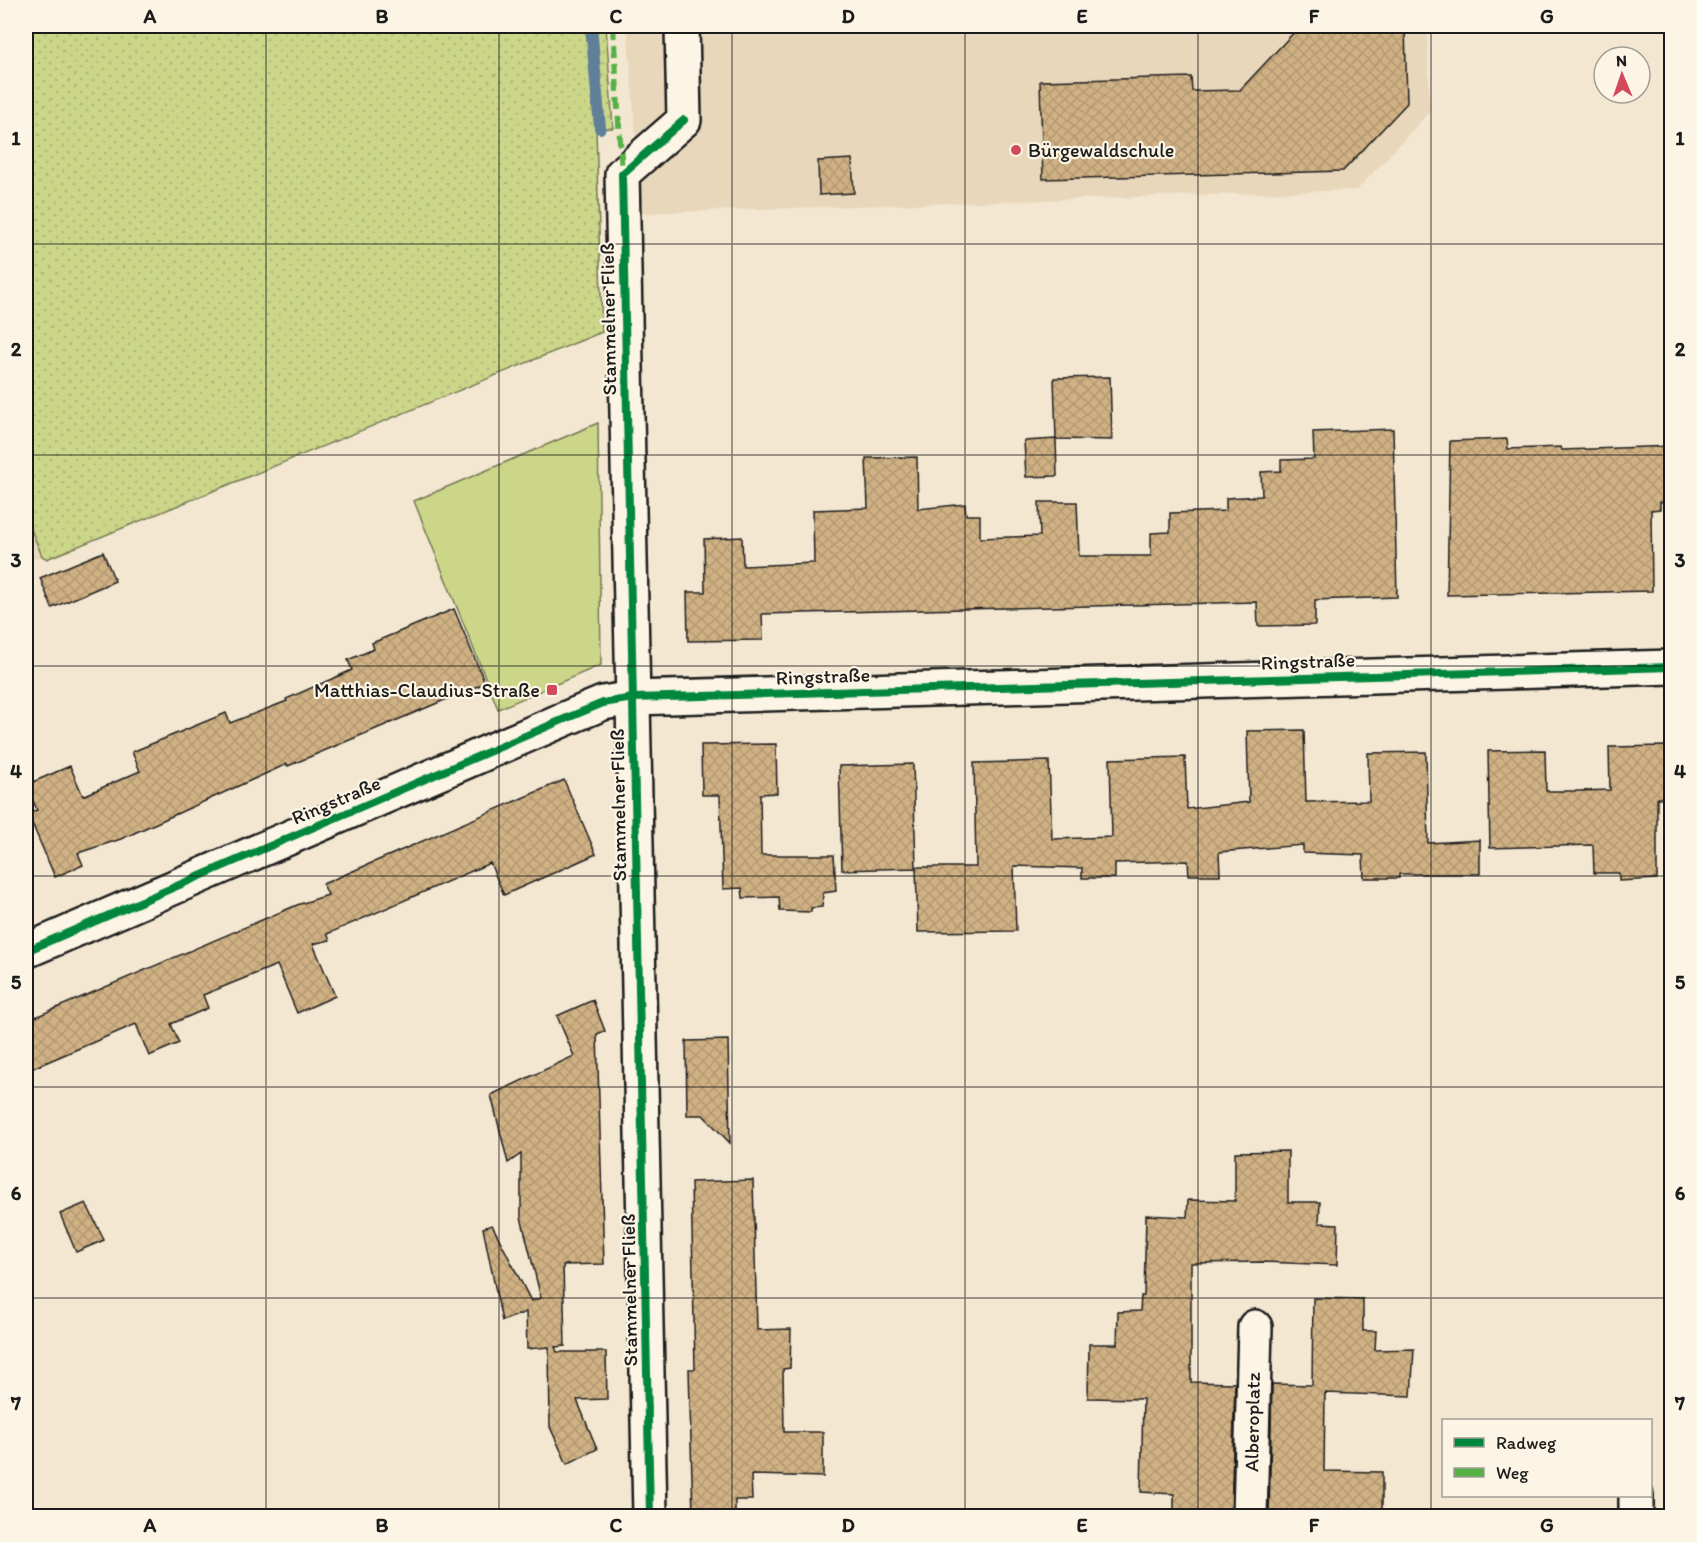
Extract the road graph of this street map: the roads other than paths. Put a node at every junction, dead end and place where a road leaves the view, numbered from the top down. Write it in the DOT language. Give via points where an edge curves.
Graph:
graph roads {
  1 [pos="682,26"];
  2 [pos="1671,667"];
  3 [pos="633,698"];
  4 [pos="26,951"];
  5 [pos="1255,1327"];
  6 [pos="1636,1497"];
  7 [pos="650,1516"];
  8 [pos="1250,1516"];
  9 [pos="1636,1516"];
  1 -- 3 [label="main road, Stammelner Fließ" via="684,120 622,174"];
  2 -- 3 [label="main road, Ringstraße"];
  3 -- 4 [label="main road, Ringstraße" via="567,718"];
  3 -- 7 [label="main road, Stammelner Fließ"];
  5 -- 8 [label="main road, Alberoplatz"];
  6 -- 9 [label="main road"];
}
